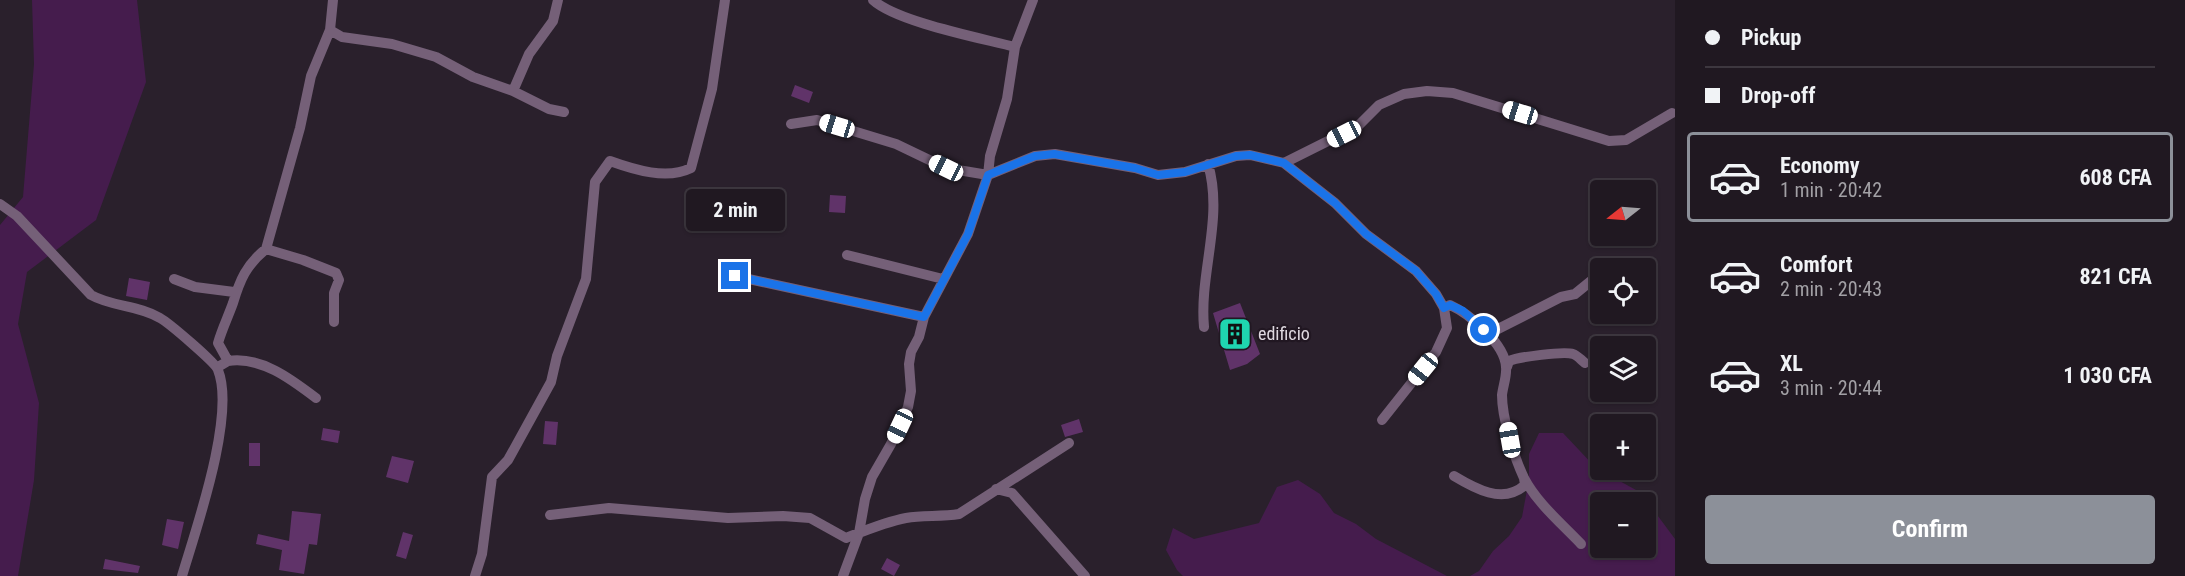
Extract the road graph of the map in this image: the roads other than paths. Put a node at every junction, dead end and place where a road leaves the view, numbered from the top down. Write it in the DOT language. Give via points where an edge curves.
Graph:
graph roads {
  1 [pos="333,0"];
  2 [pos="558,0"];
  3 [pos="725,0"];
  4 [pos="873,0"];
  5 [pos="1033,0"];
  6 [pos="330,30"];
  7 [pos="1015,47"];
  8 [pos="513,91"];
  9 [pos="564,112"];
  10 [pos="1672,113"];
  11 [pos="791,123"];
  12 [pos="1284,163"];
  13 [pos="1208,164"];
  14 [pos="988,175"];
  15 [pos="0,204"];
  16 [pos="266,249"];
  17 [pos="847,255"];
  18 [pos="735,276"];
  19 [pos="174,279"];
  20 [pos="943,279"];
  21 [pos="1590,282"];
  22 [pos="234,292"];
  23 [pos="1444,308"];
  24 [pos="924,317"];
  25 [pos="334,322"];
  26 [pos="1204,327"];
  27 [pos="1484,330"];
  28 [pos="228,361"];
  29 [pos="1585,363"];
  30 [pos="218,367"];
  31 [pos="1507,367"];
  32 [pos="316,398"];
  33 [pos="1382,420"];
  34 [pos="1069,443"];
  35 [pos="1454,476"];
  36 [pos="1524,478"];
  37 [pos="996,489"];
  38 [pos="550,515"];
  39 [pos="859,533"];
  40 [pos="1581,544"];
  41 [pos="182,576"];
  42 [pos="475,576"];
  43 [pos="843,576"];
  44 [pos="1085,576"];
  1 -- 6 [label="street"];
  2 -- 8 [label="street" via="553,21 529,54"];
  3 -- 42 [label="street" via="712,89 692,168 679,174 637,170 610,161 594,182 586,279 556,356 551,382 508,460 492,477 482,554"];
  4 -- 7 [label="street" via="882,9 915,20"];
  5 -- 7 [label="street"];
  6 -- 8 [label="street" via="342,37 392,44 436,57 473,77"];
  6 -- 16 [label="street" via="311,76"];
  7 -- 14 [label="street"];
  8 -- 9 [label="street"];
  10 -- 12 [label="street" via="1626,140 1609,141 1453,93 1404,94 1379,105 1358,126"];
  11 -- 14 [label="street" via="818,120 896,144 946,168"];
  12 -- 13 [label="street" via="1250,155"];
  12 -- 23 [label="street" via="1335,203 1366,234 1416,271"];
  13 -- 14 [label="street" via="1158,175 1054,154 1035,156"];
  13 -- 26 [label="street" via="1213,222 1202,305"];
  14 -- 20 [label="street" via="968,234"];
  15 -- 30 [label="street" via="17,216 91,295 159,317"];
  16 -- 22 [label="street" via="252,260"];
  16 -- 25 [label="street" via="336,273 339,280 334,293"];
  17 -- 20 [label="street"];
  18 -- 24 [label="street"];
  19 -- 22 [label="street" via="195,287"];
  20 -- 24 [label="street"];
  21 -- 27 [label="street" via="1575,294 1561,297 1491,332"];
  22 -- 28 [label="street" via="218,343"];
  23 -- 27 [label="street" via="1450,305 1463,311"];
  23 -- 33 [label="street" via="1447,328 1436,352"];
  24 -- 39 [label="street" via="911,352 908,407 872,477"];
  27 -- 31 [label="street"];
  28 -- 30 [label="street"];
  28 -- 32 [label="street" via="242,359 269,368"];
  29 -- 31 [label="street" via="1572,353 1551,354 1515,358 1509,360"];
  30 -- 41 [label="street" via="222,411 209,487"];
  31 -- 36 [label="street" via="1502,396 1510,440"];
  34 -- 37 [label="street"];
  35 -- 36 [label="street" via="1492,494 1520,490"];
  36 -- 40 [label="street"];
  37 -- 39 [label="street" via="959,514 903,518"];
  37 -- 44 [label="street" via="1012,493"];
  38 -- 39 [label="street" via="609,508 728,518 783,516 810,519 846,538"];
  39 -- 43 [label="street"];
}
